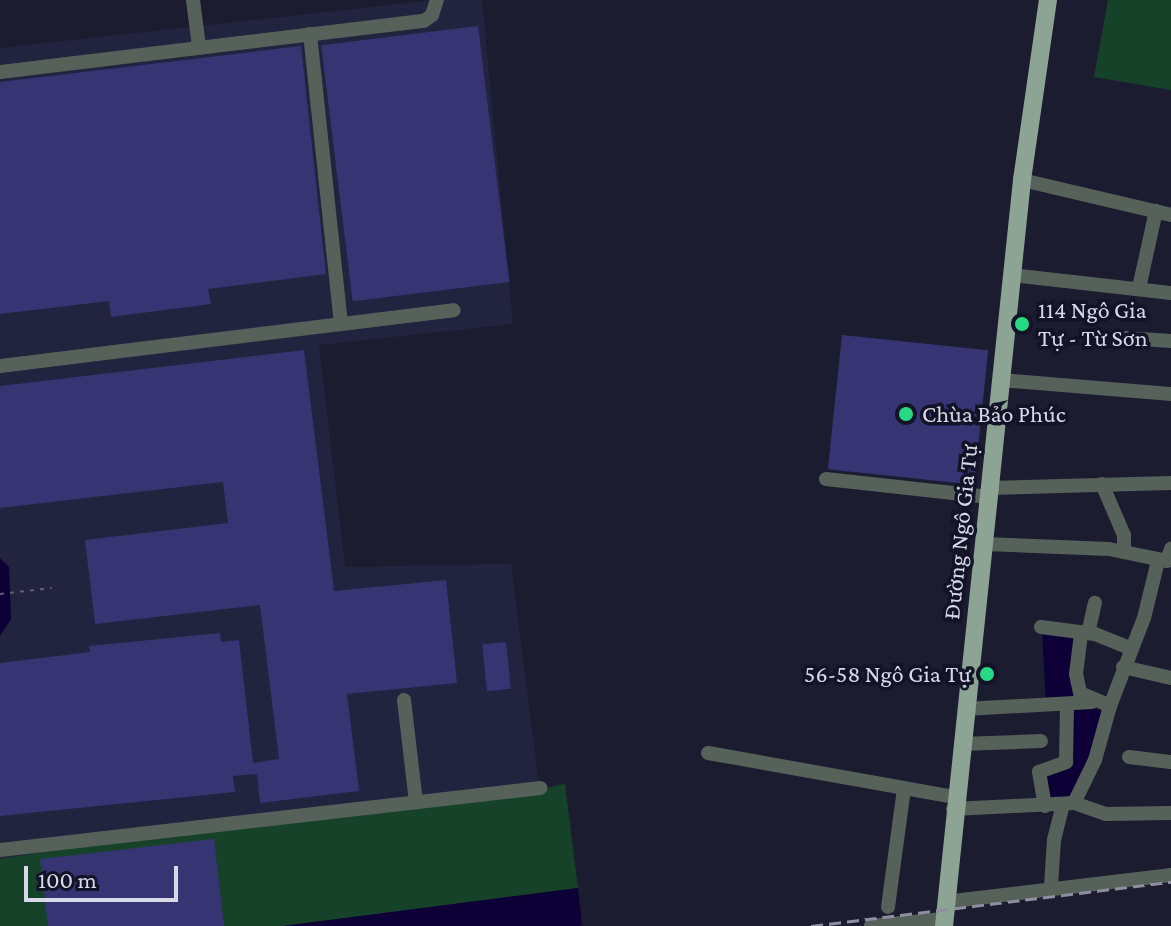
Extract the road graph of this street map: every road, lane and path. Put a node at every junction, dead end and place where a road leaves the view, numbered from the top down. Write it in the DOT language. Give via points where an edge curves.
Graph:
graph roads {
  1 [pos="193,0"];
  2 [pos="437,0"];
  3 [pos="1048,0"];
  4 [pos="310,34"];
  5 [pos="199,47"];
  6 [pos="0,67"];
  7 [pos="1022,180"];
  8 [pos="1163,213"];
  9 [pos="1012,275"];
  10 [pos="1139,288"];
  11 [pos="1171,293"];
  12 [pos="454,310"];
  13 [pos="341,323"];
  14 [pos="1125,338"];
  15 [pos="1171,341"];
  16 [pos="0,366"];
  17 [pos="1000,380"];
  18 [pos="1171,394"];
  19 [pos="826,479"];
  20 [pos="1171,483"];
  21 [pos="1102,484"];
  22 [pos="989,493"];
  23 [pos="984,544"];
  24 [pos="1124,552"];
  25 [pos="1165,557"];
  26 [pos="52,588"];
  27 [pos="0,594"];
  28 [pos="1095,603"];
  29 [pos="1041,627"];
  30 [pos="1085,633"];
  31 [pos="1130,648"];
  32 [pos="1123,667"];
  33 [pos="1171,678"];
  34 [pos="404,700"];
  35 [pos="1092,702"];
  36 [pos="1067,706"];
  37 [pos="1110,706"];
  38 [pos="965,709"];
  39 [pos="1041,741"];
  40 [pos="961,744"];
  41 [pos="708,753"];
  42 [pos="1129,757"];
  43 [pos="1171,762"];
  44 [pos="540,788"];
  45 [pos="904,788"];
  46 [pos="416,802"];
  47 [pos="954,803"];
  48 [pos="1069,804"];
  49 [pos="1045,806"];
  50 [pos="1171,813"];
  51 [pos="0,850"];
  52 [pos="1171,875"];
  53 [pos="1051,886"];
  54 [pos="888,907"];
  55 [pos="944,916"];
  56 [pos="871,926"];
  1 -- 5 [label="street"];
  2 -- 4 [label="street" via="424,21"];
  3 -- 7 [label="main road, Đường Ngô Gia Tự"];
  4 -- 5 [label="street"];
  4 -- 13 [label="street"];
  5 -- 6 [label="street"];
  7 -- 8 [label="street"];
  7 -- 9 [label="main road, Đường Ngô Gia Tự"];
  8 -- 10 [label="street"];
  9 -- 10 [label="street"];
  9 -- 17 [label="main road, Đường Ngô Gia Tự"];
  10 -- 11 [label="street"];
  12 -- 13 [label="street"];
  13 -- 16 [label="street"];
  14 -- 15 [label="street"];
  17 -- 18 [label="street"];
  17 -- 22 [label="main road, Đường Ngô Gia Tự"];
  19 -- 22 [label="street"];
  20 -- 21 [label="street"];
  21 -- 22 [label="street"];
  21 -- 24 [label="street" via="1124,535"];
  22 -- 23 [label="main road, Đường Ngô Gia Tự"];
  23 -- 24 [label="street"];
  23 -- 38 [label="main road, Đường Ngô Gia Tự"];
  24 -- 25 [label="street"];
  25 -- 31 [label="street"];
  26 -- 27 [label="path"];
  28 -- 30 [label="street"];
  29 -- 30 [label="street"];
  30 -- 31 [label="street"];
  30 -- 35 [label="street" via="1076,674 1080,693"];
  31 -- 32 [label="street"];
  32 -- 33 [label="street"];
  32 -- 37 [label="street"];
  34 -- 46 [label="street"];
  35 -- 36 [label="street"];
  35 -- 37 [label="street"];
  36 -- 38 [label="street"];
  36 -- 49 [label="street" via="1066,762 1039,772"];
  37 -- 48 [label="street" via="1095,760"];
  38 -- 40 [label="main road, Đường Ngô Gia Tự"];
  39 -- 40 [label="street"];
  40 -- 47 [label="main road, Đường Ngô Gia Tự"];
  41 -- 45 [label="street"];
  42 -- 43 [label="street"];
  44 -- 46 [label="street"];
  45 -- 47 [label="street"];
  45 -- 54 [label="street"];
  46 -- 51 [label="street"];
  47 -- 49 [label="street"];
  47 -- 55 [label="main road, Đường Ngô Gia Tự"];
  48 -- 49 [label="street"];
  48 -- 50 [label="street" via="1106,814"];
  48 -- 53 [label="street" via="1054,840"];
  52 -- 53 [label="street"];
  53 -- 55 [label="street"];
  55 -- 56 [label="street"];
}
